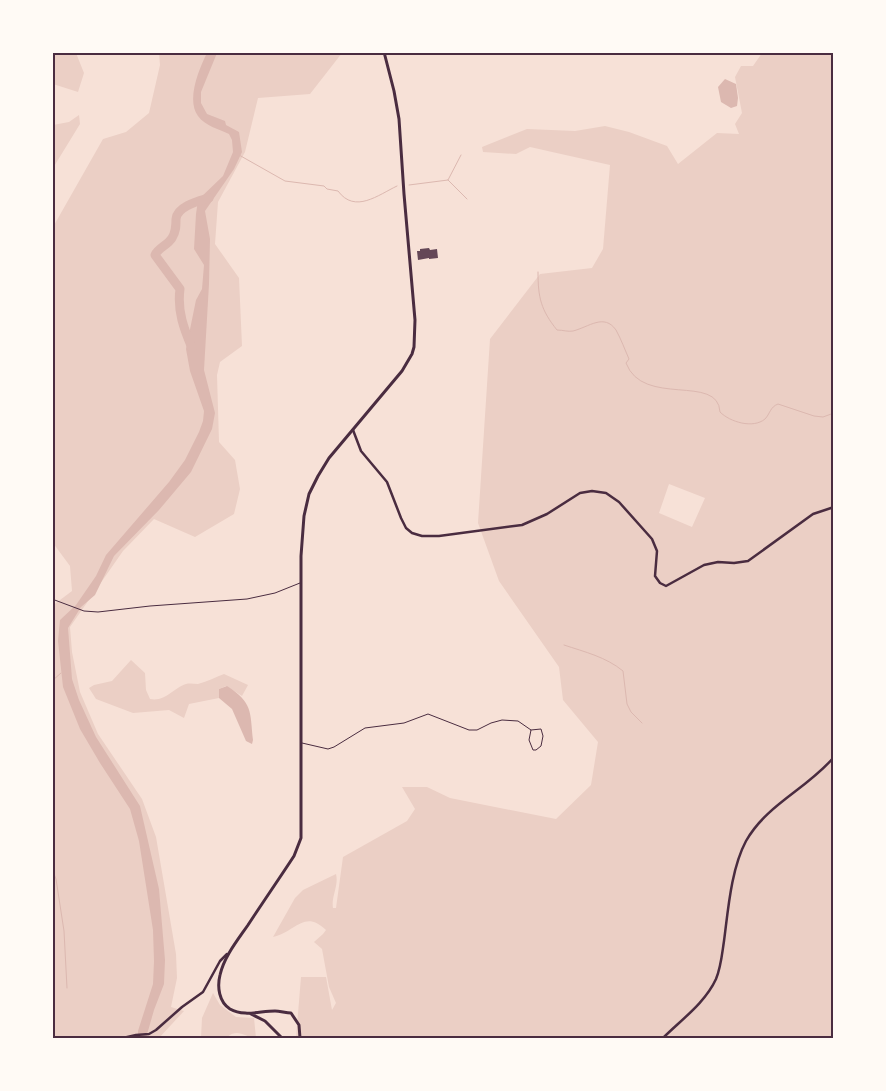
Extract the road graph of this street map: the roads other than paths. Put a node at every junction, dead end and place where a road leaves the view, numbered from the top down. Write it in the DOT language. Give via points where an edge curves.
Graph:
graph roads {
  1 [pos="384,52"];
  2 [pos="353,430"];
  3 [pos="834,507"];
  4 [pos="301,583"];
  5 [pos="52,599"];
  6 [pos="530,730"];
  7 [pos="301,742"];
  8 [pos="834,758"];
  9 [pos="230,952"];
  10 [pos="251,1013"];
  11 [pos="123,1038"];
  12 [pos="282,1038"];
  13 [pos="300,1038"];
  14 [pos="663,1038"];
  1 -- 2 [label="street" via="399,119 415,338 412,354 402,372"];
  2 -- 3 [label="street" via="361,451 387,482 401,518 412,533 439,536 522,525 580,493 606,493 619,502 652,539 657,551 655,576 666,586 704,565 748,561 813,514"];
  2 -- 4 [label="street" via="323,467 309,494 301,534"];
  4 -- 5 [label="lane" via="247,599 98,612 80,610"];
  4 -- 7 [label="street"];
  6 -- 6 [label="lane" via="529,744 536,750 540,746 542,732 541,729"];
  6 -- 7 [label="lane" via="518,721 502,720 469,730 428,714 404,723 365,728 334,748"];
  7 -- 9 [label="street" via="300,842"];
  8 -- 14 [label="street" via="769,811 748,838 736,868 716,978 705,997"];
  9 -- 10 [label="street" via="219,977 220,995 229,1009"];
  9 -- 11 [label="street" via="220,960 203,992 156,1030"];
  10 -- 12 [label="street" via="265,1021"];
  10 -- 13 [label="street" via="291,1013 298,1025"];
}
